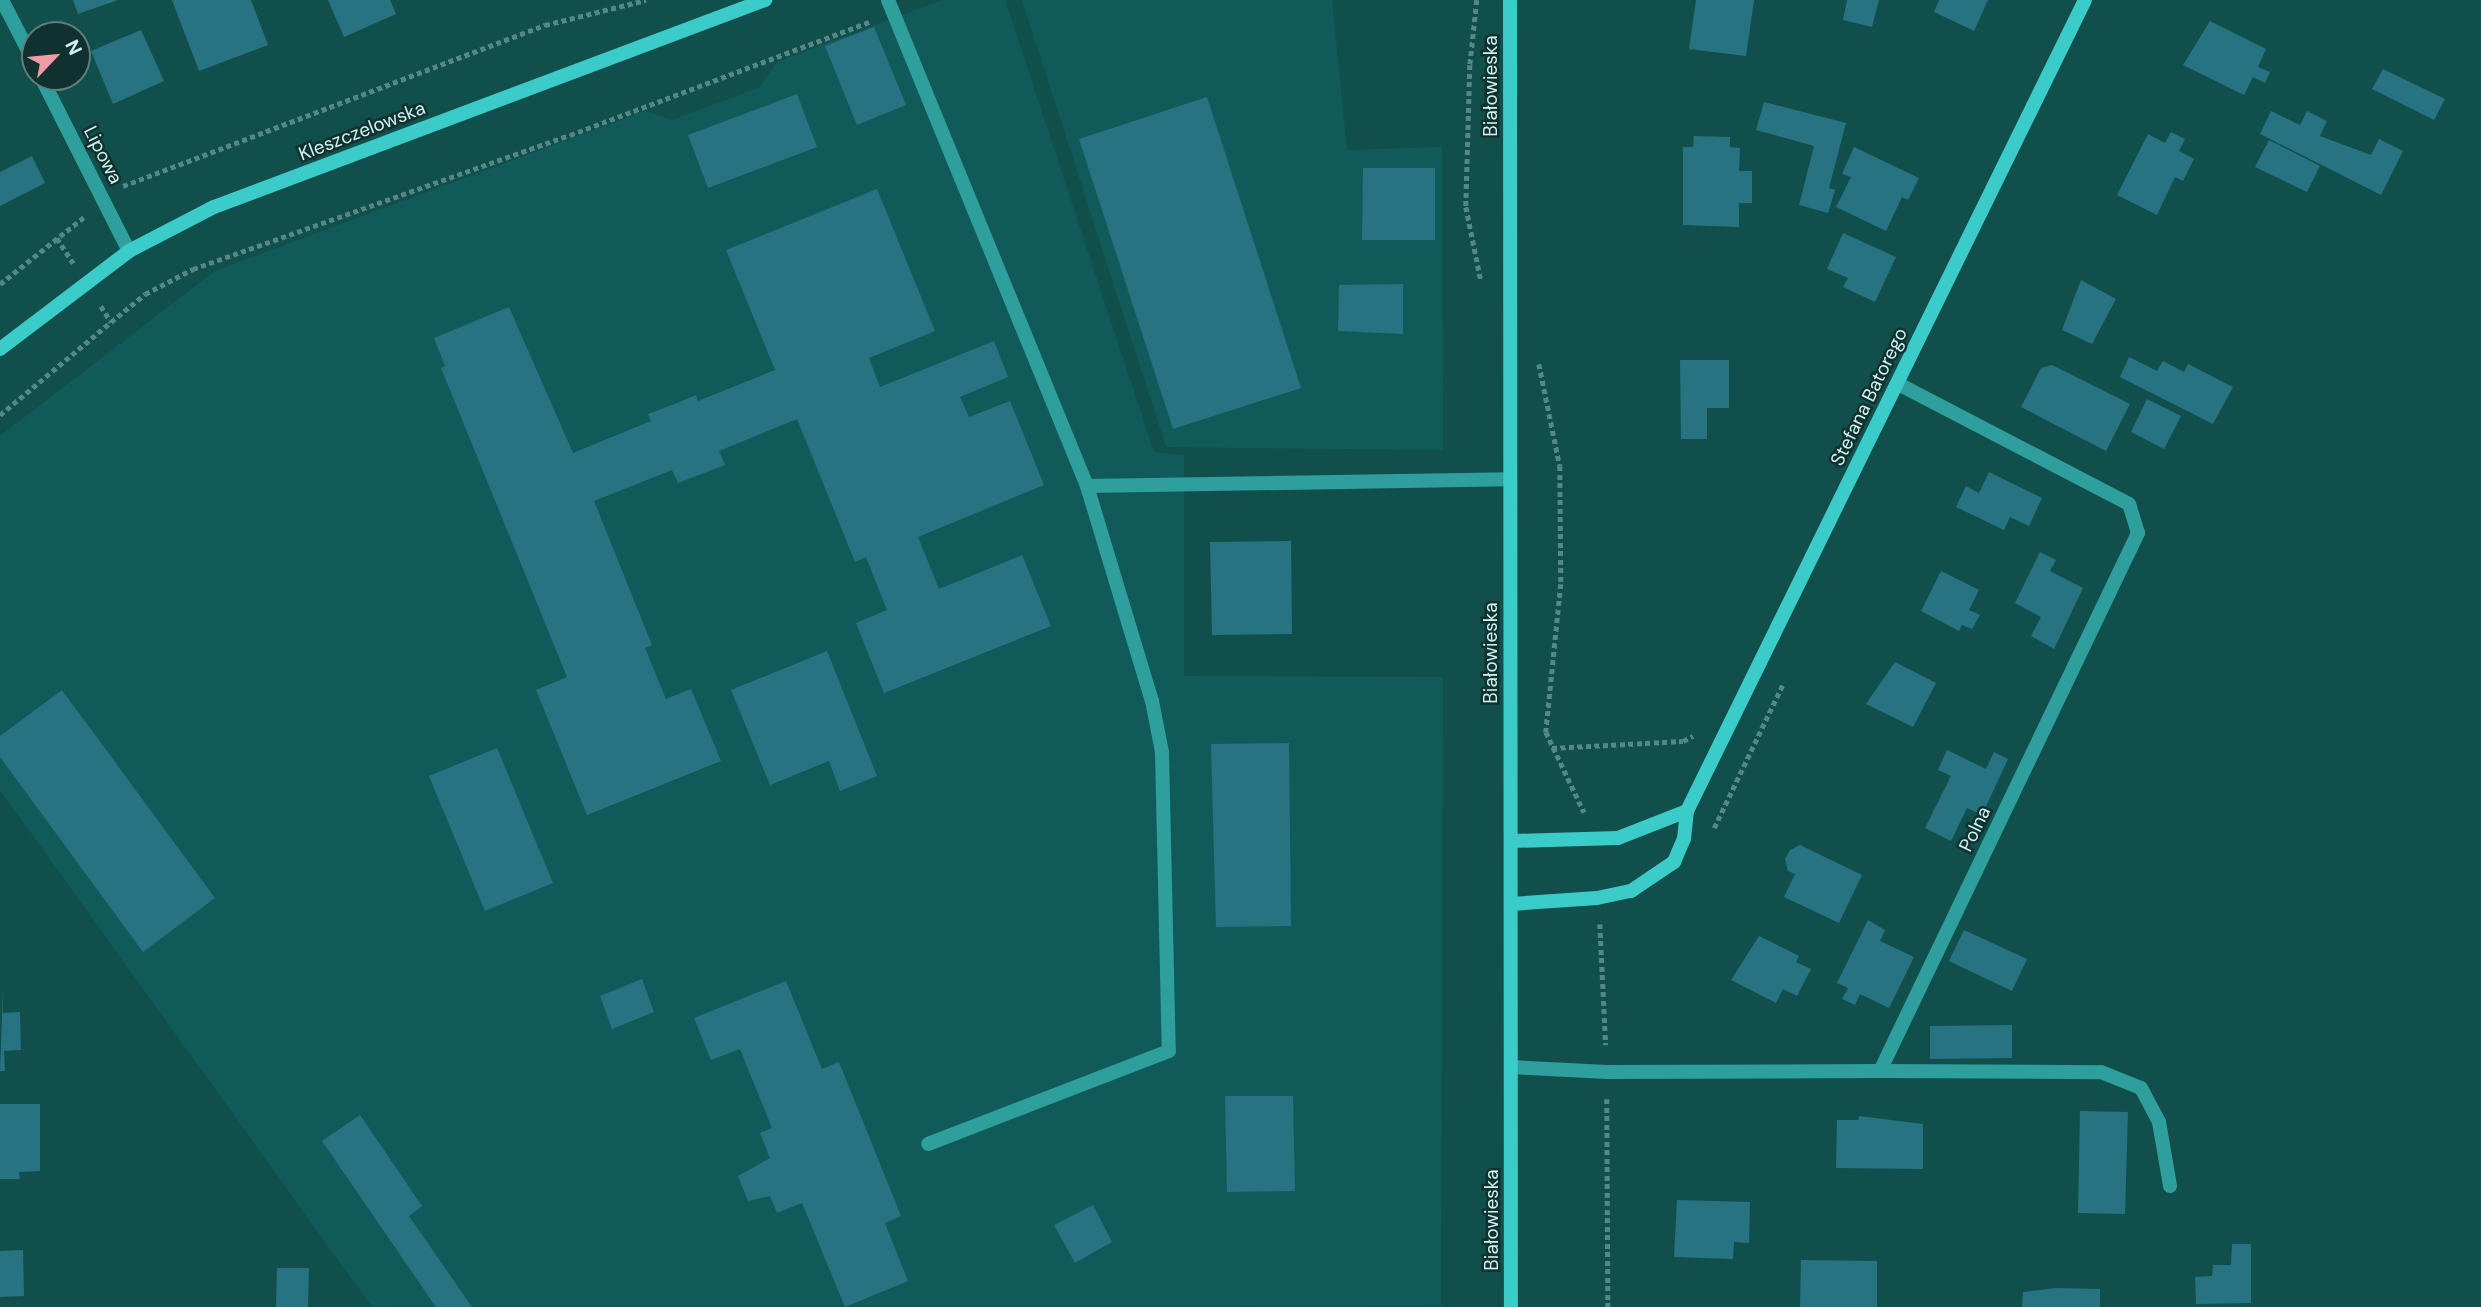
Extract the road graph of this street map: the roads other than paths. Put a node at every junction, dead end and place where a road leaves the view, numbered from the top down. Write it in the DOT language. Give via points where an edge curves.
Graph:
graph roads {
  1 [pos="2,0"];
  2 [pos="765,0"];
  3 [pos="1510,0"];
  4 [pos="2085,0"];
  5 [pos="891,6"];
  6 [pos="21,37"];
  7 [pos="48,91"];
  8 [pos="129,251"];
  9 [pos="0,349"];
  10 [pos="1898,384"];
  11 [pos="1510,479"];
  12 [pos="1087,486"];
  13 [pos="1687,811"];
  14 [pos="1511,841"];
  15 [pos="1511,904"];
  16 [pos="1511,1067"];
  17 [pos="1880,1071"];
  18 [pos="928,1144"];
  19 [pos="2170,1186"];
  20 [pos="1511,1307"];
  1 -- 6 [label="street"];
  2 -- 8 [label="main road, Kleszczelowska" via="214,207"];
  3 -- 11 [label="main road, Białowieska"];
  4 -- 10 [label="main road, Stefana Batorego"];
  5 -- 12 [label="street"];
  7 -- 8 [label="street, Lipowa"];
  8 -- 9 [label="main road, Kleszczelowska"];
  10 -- 13 [label="main road, Stefana Batorego"];
  10 -- 17 [label="street, Polna" via="2129,504 2138,533"];
  11 -- 12 [label="street"];
  11 -- 14 [label="main road, Białowieska"];
  12 -- 18 [label="street" via="1163,752 1169,1051"];
  13 -- 14 [label="main road" via="1644,832 1590,842"];
  13 -- 15 [label="main road, Stefana Batorego" via="1684,839 1674,862 1631,891"];
  14 -- 15 [label="main road, Białowieska"];
  15 -- 16 [label="main road, Białowieska"];
  16 -- 17 [label="street" via="1607,1072"];
  16 -- 20 [label="main road, Białowieska"];
  17 -- 19 [label="street" via="2101,1072 2141,1088 2159,1122"];
}
